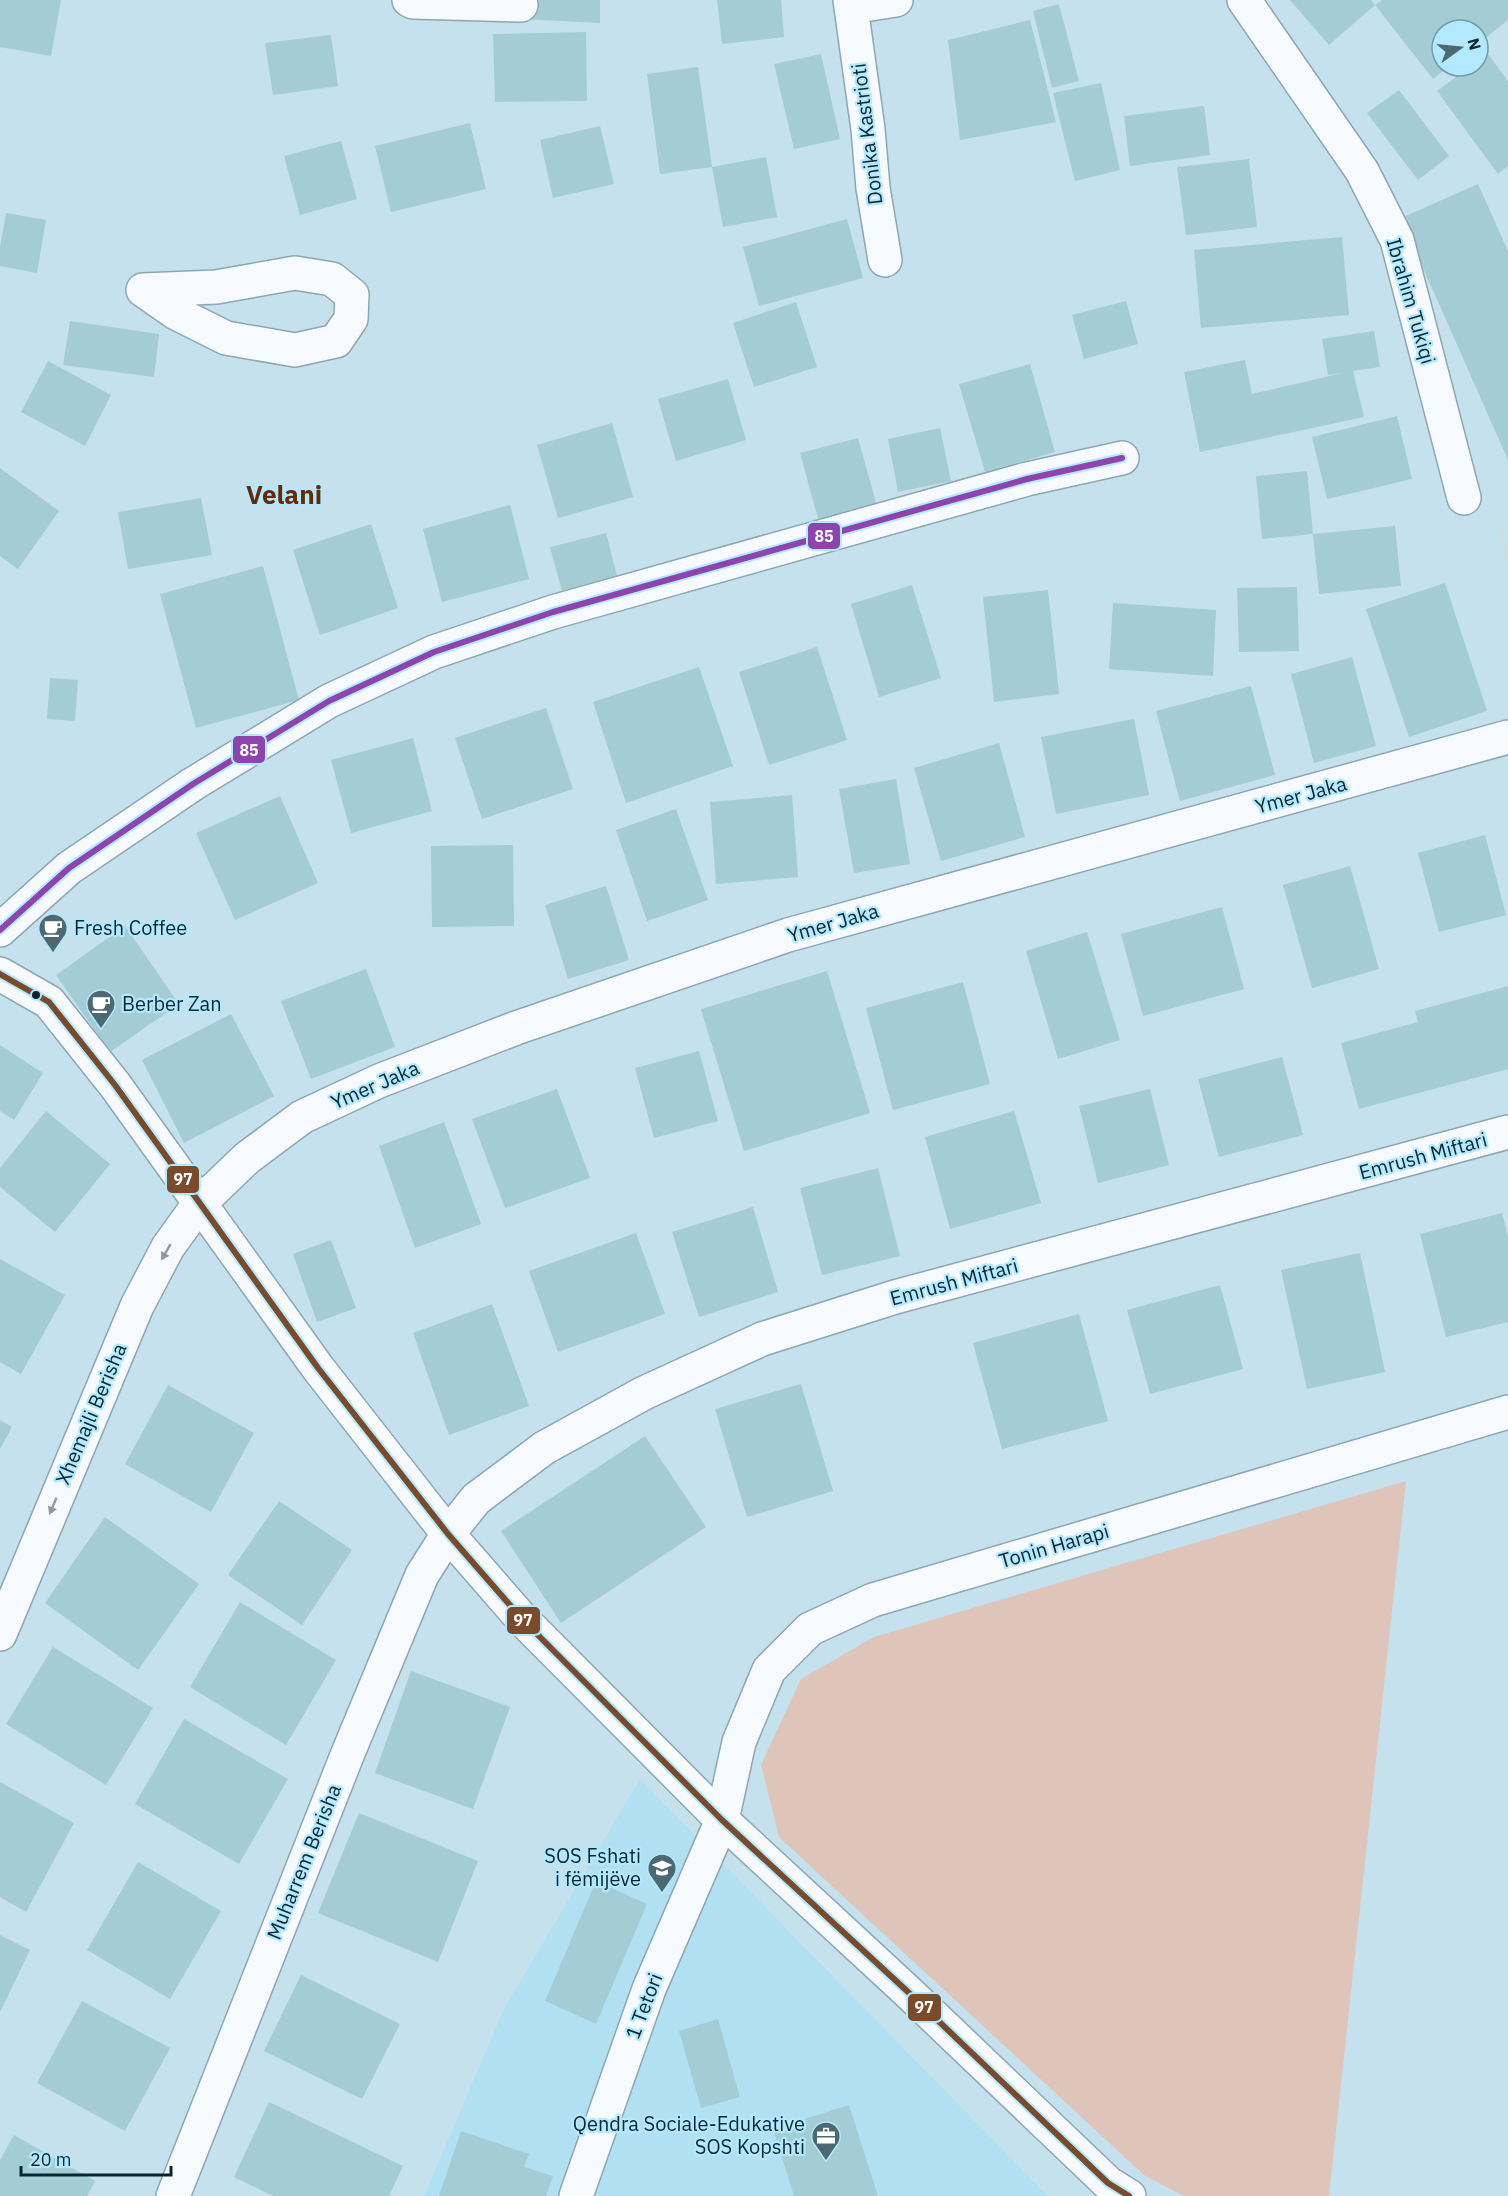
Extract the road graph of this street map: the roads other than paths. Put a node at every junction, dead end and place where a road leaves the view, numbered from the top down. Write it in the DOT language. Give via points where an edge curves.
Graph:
graph roads {
  1 [pos="409,0"];
  2 [pos="896,0"];
  3 [pos="1244,0"];
  4 [pos="851,4"];
  5 [pos="521,5"];
  6 [pos="885,260"];
  7 [pos="143,290"];
  8 [pos="1122,458"];
  9 [pos="1464,498"];
  10 [pos="1508,737"];
  11 [pos="0,930"];
  12 [pos="0,974"];
  13 [pos="1508,1132"];
  14 [pos="199,1204"];
  15 [pos="1508,1412"];
  16 [pos="448,1534"];
  17 [pos="0,1634"];
  18 [pos="722,1820"];
  19 [pos="173,2196"];
  20 [pos="576,2196"];
  21 [pos="1129,2196"];
  1 -- 5 [label="street"];
  2 -- 4 [label="street, Donika Kastrioti"];
  3 -- 9 [label="street, Ibrahim Tukiqi" via="1362,171 1397,240"];
  4 -- 6 [label="street, Donika Kastrioti"];
  7 -- 7 [label="street" via="176,313 226,338 295,350 336,341 351,319 352,295 332,279 295,273 216,287"];
  8 -- 11 [label="street" via="1027,480 553,612 434,652 329,702 193,784 69,868"];
  10 -- 14 [label="street, Ymer Jaka" via="788,934 516,1028 302,1117 247,1158"];
  12 -- 14 [label="street" via="50,1002 115,1085"];
  13 -- 16 [label="street, Emrush Miftari" via="895,1297 762,1339 644,1393 544,1448 476,1498"];
  14 -- 16 [label="street" via="318,1368"];
  14 -- 17 [label="street, Xhemajli Berisha, one-way" via="168,1247 137,1306"];
  15 -- 18 [label="street, Tonin Harapi" via="873,1600 810,1629 769,1670 739,1742"];
  16 -- 18 [label="street" via="523,1620"];
  16 -- 19 [label="street, Muharrem Berisha" via="422,1575 348,1753"];
  18 -- 20 [label="street, 1 Tetori" via="649,1989"];
  18 -- 21 [label="street" via="1108,2183"];
}
